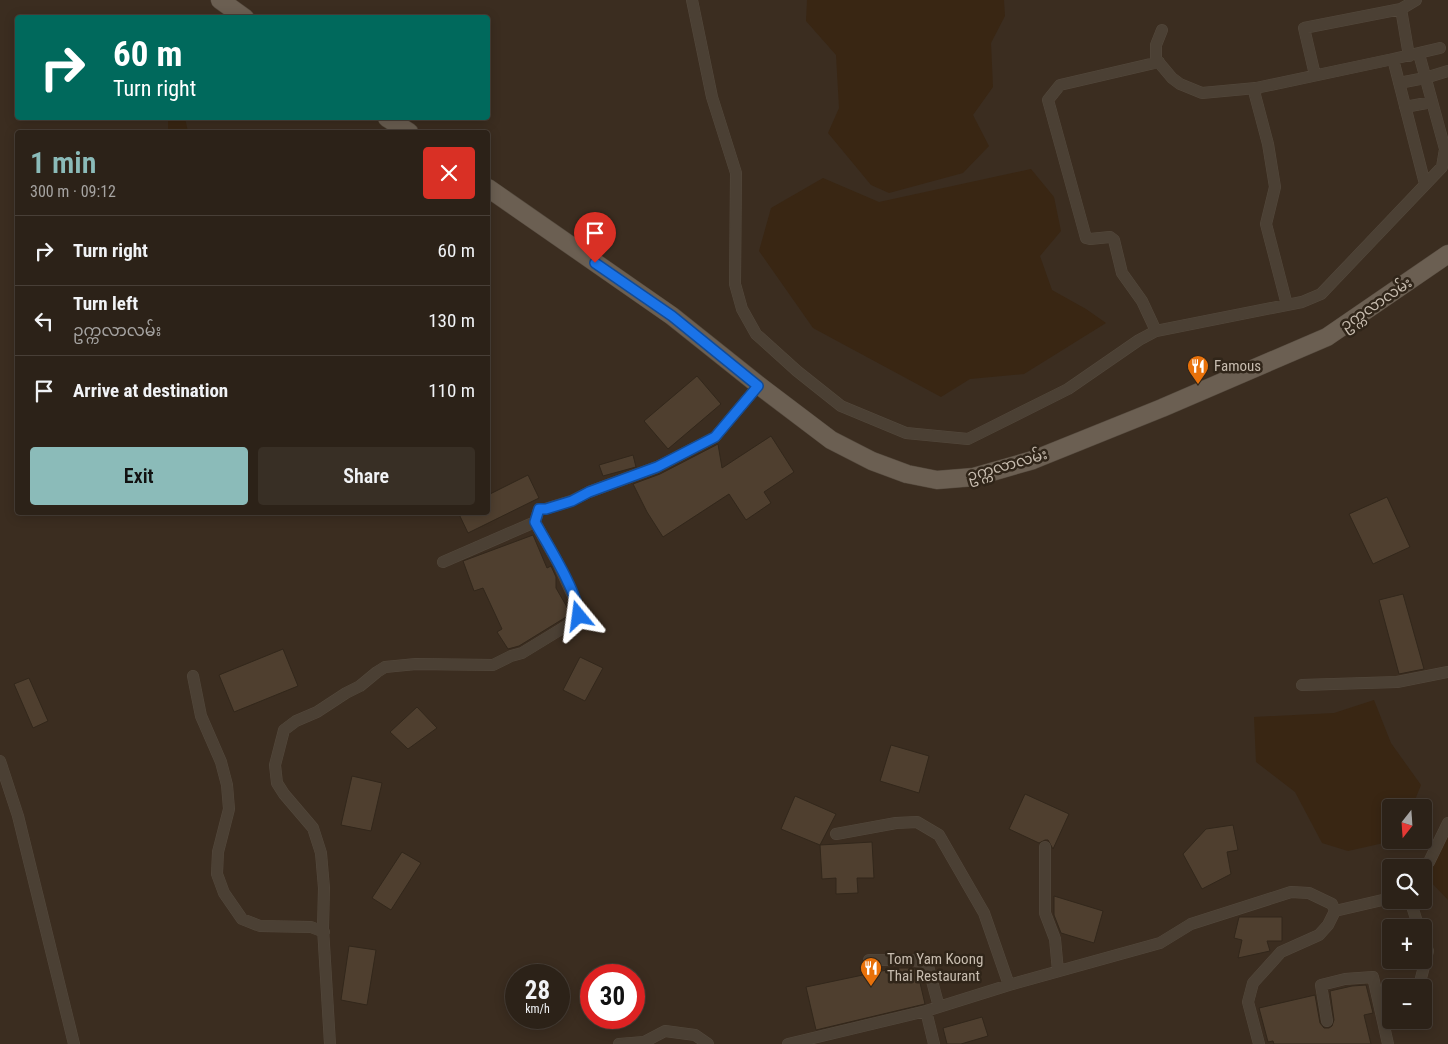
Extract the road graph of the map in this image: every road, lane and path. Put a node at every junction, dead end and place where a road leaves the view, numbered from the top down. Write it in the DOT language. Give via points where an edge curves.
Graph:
graph roads {
  1 [pos="220,0"];
  2 [pos="692,0"];
  3 [pos="1416,0"];
  4 [pos="1402,9"];
  5 [pos="241,15"];
  6 [pos="1162,30"];
  7 [pos="1440,48"];
  8 [pos="1414,55"];
  9 [pos="1393,59"];
  10 [pos="1159,62"];
  11 [pos="1448,71"];
  12 [pos="1315,75"];
  13 [pos="1426,78"];
  14 [pos="1399,83"];
  15 [pos="1256,88"];
  16 [pos="1432,102"];
  17 [pos="1405,107"];
  18 [pos="390,120"];
  19 [pos="406,130"];
  20 [pos="1425,184"];
  21 [pos="490,189"];
  22 [pos="1448,254"];
  23 [pos="1287,305"];
  24 [pos="1156,331"];
  25 [pos="758,386"];
  26 [pos="535,522"];
  27 [pos="443,562"];
  28 [pos="1448,672"];
  29 [pos="193,676"];
  30 [pos="1302,685"];
  31 [pos="0,761"];
  32 [pos="1448,823"];
  33 [pos="836,834"];
  34 [pos="1045,847"];
  35 [pos="1430,859"];
  36 [pos="1382,900"];
  37 [pos="1335,911"];
  38 [pos="324,932"];
  39 [pos="869,960"];
  40 [pos="1058,971"];
  41 [pos="1009,985"];
  42 [pos="939,1007"];
  43 [pos="926,1011"];
  44 [pos="1327,1021"];
  45 [pos="74,1044"];
  46 [pos="330,1044"];
  47 [pos="620,1044"];
  48 [pos="708,1044"];
  49 [pos="788,1044"];
  50 [pos="934,1044"];
  51 [pos="1259,1044"];
  52 [pos="1388,1044"];
  1 -- 5 [label="main road"];
  2 -- 24 [label="street" via="712,97 736,173 735,284 742,308 756,334 841,406 906,433 968,439 1068,389"];
  3 -- 4 [label="street"];
  4 -- 8 [label="street"];
  4 -- 12 [label="street" via="1304,28"];
  6 -- 10 [label="street" via="1156,45"];
  7 -- 8 [label="street"];
  8 -- 9 [label="street"];
  8 -- 13 [label="street"];
  9 -- 12 [label="street"];
  9 -- 14 [label="street"];
  10 -- 15 [label="street" via="1172,78 1196,91"];
  10 -- 24 [label="street" via="1060,86 1048,100 1086,238 1110,237 1114,240 1122,273 1142,301"];
  11 -- 13 [label="street"];
  12 -- 15 [label="street"];
  13 -- 14 [label="street"];
  13 -- 16 [label="street"];
  14 -- 17 [label="street"];
  15 -- 23 [label="street" via="1275,187 1266,224"];
  16 -- 17 [label="street"];
  16 -- 20 [label="street" via="1445,149 1442,167"];
  17 -- 20 [label="street"];
  18 -- 19 [label="main road"];
  20 -- 23 [label="street" via="1321,294"];
  21 -- 25 [label="main road, ဥက္ကလာလမ်း" via="672,316"];
  22 -- 25 [label="main road, ဥက္ကလာလမ်း" via="1327,337 1033,460 974,477 937,480 907,474 872,461 831,440"];
  23 -- 24 [label="street"];
  25 -- 26 [label="street" via="715,437 657,467 572,501 539,509"];
  26 -- 27 [label="street"];
  26 -- 38 [label="street" via="578,606 576,620 522,653 493,665 416,664 384,668 360,686 284,730 275,774 277,784 313,828 318,841 324,888"];
  28 -- 30 [label="street" via="1397,682"];
  29 -- 38 [label="street" via="200,716 221,762 227,785 229,809 218,852 217,874 224,893 242,919 260,926 311,927"];
  31 -- 45 [label="street" via="18,816"];
  32 -- 35 [label="street"];
  33 -- 41 [label="street" via="917,822 939,835 984,913"];
  34 -- 40 [label="street" via="1046,913 1055,939"];
  36 -- 37 [label="street"];
  37 -- 40 [label="street" via="1332,904 1316,896 1291,892 1191,924 1160,943"];
  37 -- 51 [label="street" via="1324,931 1281,952 1253,983 1248,1002"];
  38 -- 46 [label="street"];
  39 -- 42 [label="street" via="914,960 928,966"];
  40 -- 41 [label="street"];
  41 -- 42 [label="street"];
  42 -- 43 [label="street"];
  43 -- 49 [label="street"];
  43 -- 50 [label="street"];
  44 -- 52 [label="street" via="1321,985 1373,977"];
  47 -- 48 [label="street" via="644,1042 665,1031 695,1035"];
}
